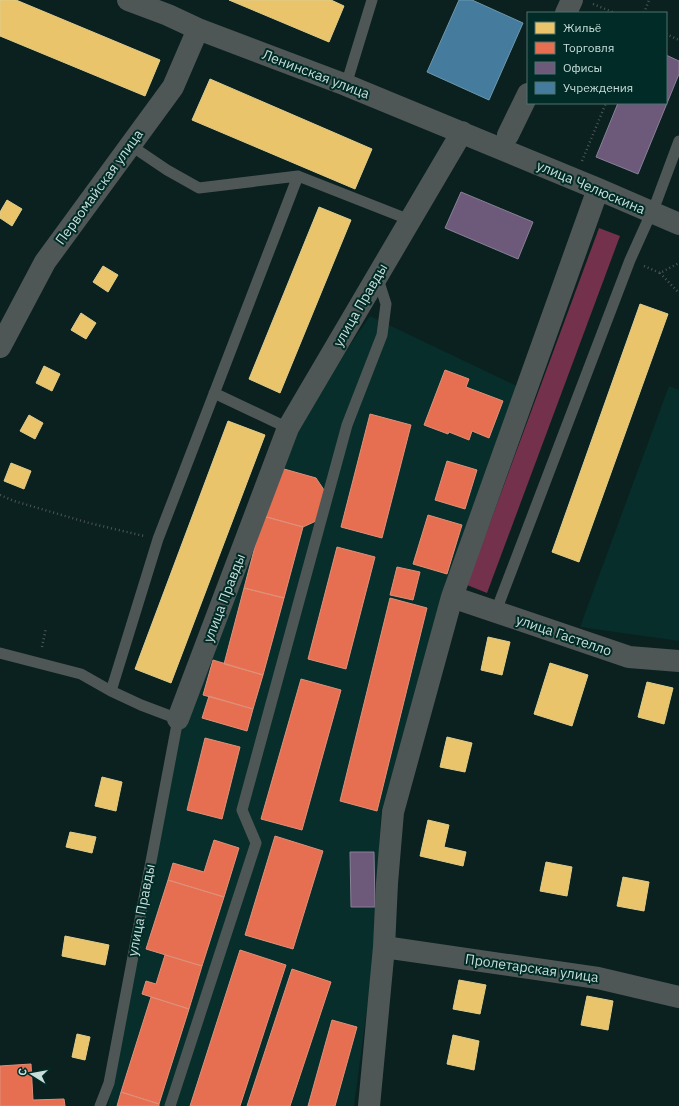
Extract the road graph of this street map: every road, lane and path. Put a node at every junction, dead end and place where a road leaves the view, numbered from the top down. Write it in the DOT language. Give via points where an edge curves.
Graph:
graph roads {
  1 [pos="128,0"];
  2 [pos="372,0"];
  3 [pos="649,0"];
  4 [pos="581,1"];
  5 [pos="567,12"];
  6 [pos="612,12"];
  7 [pos="644,12"];
  8 [pos="198,29"];
  9 [pos="667,34"];
  10 [pos="679,40"];
  11 [pos="346,85"];
  12 [pos="527,96"];
  13 [pos="606,104"];
  14 [pos="462,132"];
  15 [pos="679,141"];
  16 [pos="506,143"];
  17 [pos="130,145"];
  18 [pos="580,167"];
  19 [pos="298,176"];
  20 [pos="598,189"];
  21 [pos="652,213"];
  22 [pos="410,220"];
  23 [pos="679,224"];
  24 [pos="630,260"];
  25 [pos="679,262"];
  26 [pos="660,273"];
  27 [pos="377,276"];
  28 [pos="679,293"];
  29 [pos="0,346"];
  30 [pos="214,393"];
  31 [pos="288,428"];
  32 [pos="0,495"];
  33 [pos="158,539"];
  34 [pos="452,597"];
  35 [pos="496,612"];
  36 [pos="0,653"];
  37 [pos="679,661"];
  38 [pos="111,691"];
  39 [pos="178,719"];
  40 [pos="384,947"];
  41 [pos="679,997"];
  42 [pos="100,1106"];
  43 [pos="170,1106"];
  44 [pos="369,1106"];
  1 -- 8 [label="street, Ленинская улица"];
  2 -- 11 [label="lane"];
  3 -- 7 [label="path"];
  4 -- 5 [label="street"];
  4 -- 6 [label="path"];
  8 -- 11 [label="street, Ленинская улица"];
  8 -- 17 [label="street, Первомайская улица" via="173,87"];
  9 -- 10 [label="path"];
  11 -- 14 [label="street, Ленинская улица"];
  12 -- 16 [label="street"];
  13 -- 18 [label="path"];
  14 -- 16 [label="street, Ленинская улица"];
  14 -- 22 [label="street, улица Правды"];
  15 -- 21 [label="lane"];
  16 -- 20 [label="street, улица Челюскина"];
  17 -- 19 [label="lane" via="199,188"];
  17 -- 29 [label="street, Первомайская улица" via="45,262"];
  19 -- 22 [label="lane"];
  19 -- 30 [label="lane"];
  20 -- 21 [label="street, улица Челюскина"];
  20 -- 34 [label="street"];
  21 -- 23 [label="street, улица Челюскина"];
  21 -- 24 [label="lane"];
  22 -- 27 [label="street, улица Правды"];
  24 -- 26 [label="path"];
  24 -- 35 [label="lane"];
  25 -- 26 [label="path"];
  26 -- 28 [label="path"];
  27 -- 31 [label="street, улица Правды"];
  27 -- 43 [label="lane" via="386,304 382,336 347,425 242,810 256,843"];
  30 -- 31 [label="lane"];
  30 -- 33 [label="lane"];
  31 -- 39 [label="street, улица Правды"];
  32 -- 33 [label="path" via="89,522"];
  33 -- 38 [label="lane"];
  34 -- 35 [label="street, улица Гастелло"];
  34 -- 40 [label="street" via="393,812"];
  35 -- 37 [label="street, улица Гастелло" via="629,657"];
  36 -- 38 [label="lane" via="81,674"];
  38 -- 39 [label="lane"];
  39 -- 42 [label="lane, улица Правды" via="108,1083"];
  40 -- 41 [label="street, Пролетарская улица" via="598,978"];
  40 -- 44 [label="street"];
}
